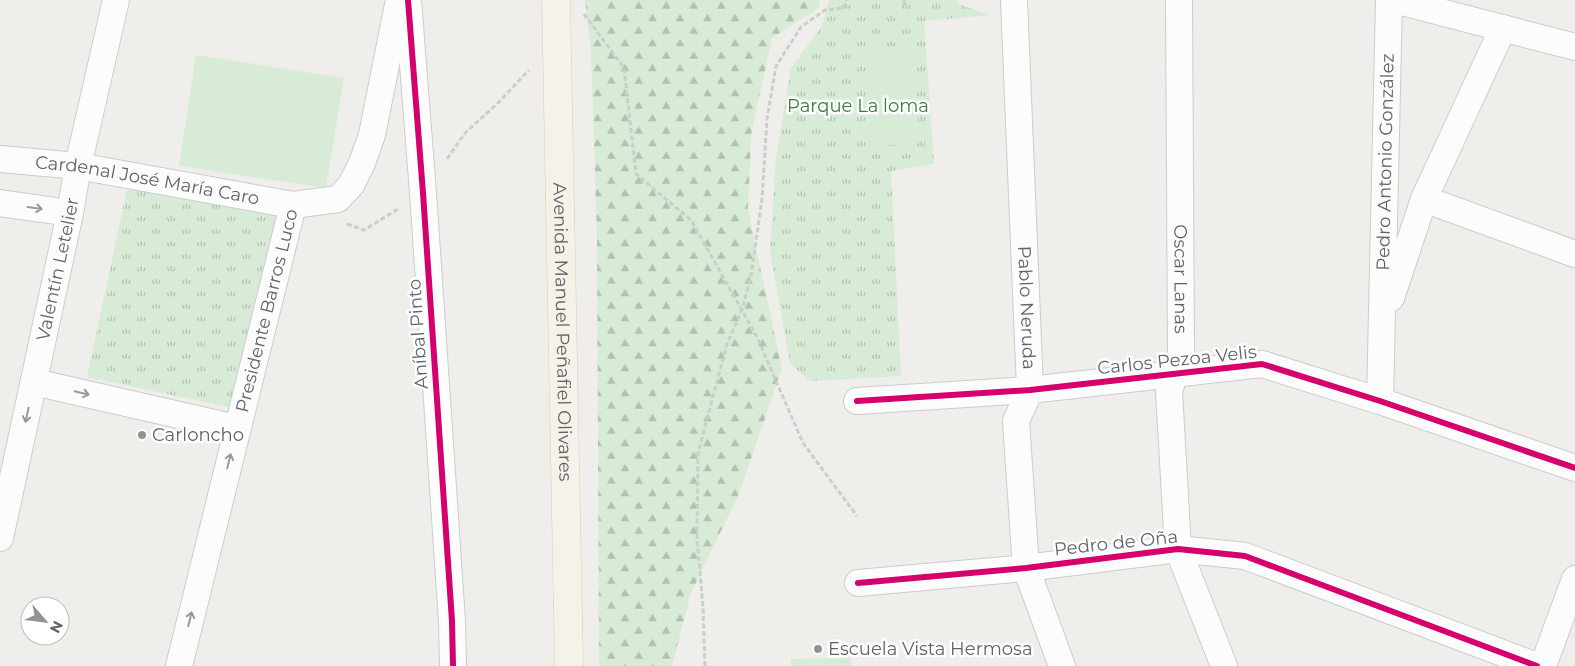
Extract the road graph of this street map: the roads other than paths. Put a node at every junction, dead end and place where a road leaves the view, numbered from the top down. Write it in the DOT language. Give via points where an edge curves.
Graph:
graph roads {
  1 [pos="116,0"];
  2 [pos="399,0"];
  3 [pos="408,0"];
  4 [pos="556,0"];
  5 [pos="1014,0"];
  6 [pos="1179,0"];
  7 [pos="1389,0"];
  8 [pos="1394,0"];
  9 [pos="1504,28"];
  10 [pos="1575,46"];
  11 [pos="0,159"];
  12 [pos="78,166"];
  13 [pos="1424,199"];
  14 [pos="0,203"];
  15 [pos="292,205"];
  16 [pos="70,213"];
  17 [pos="1575,254"];
  18 [pos="1382,324"];
  19 [pos="1174,375"];
  20 [pos="34,382"];
  21 [pos="1030,390"];
  22 [pos="857,401"];
  23 [pos="1380,401"];
  24 [pos="236,428"];
  25 [pos="1575,468"];
  26 [pos="0,538"];
  27 [pos="1178,549"];
  28 [pos="1026,568"];
  29 [pos="1575,581"];
  30 [pos="858,583"];
  31 [pos="179,666"];
  32 [pos="453,666"];
  33 [pos="569,666"];
  34 [pos="1062,666"];
  35 [pos="1224,666"];
  36 [pos="1538,666"];
  37 [pos="1543,666"];
  1 -- 12 [label="street, Valentín Letelier"];
  2 -- 15 [label="street, Presidente Barros Luco" via="372,134 351,185 338,198"];
  3 -- 32 [label="street, Aníbal Pinto" via="430,282"];
  4 -- 33 [label="main road, Avenida Manuel Peñafiel Olivares"];
  5 -- 21 [label="street, Pablo Neruda"];
  6 -- 19 [label="street, Oscar Lanas" via="1181,355"];
  7 -- 18 [label="street, Pedro Antonio González"];
  8 -- 9 [label="street"];
  9 -- 10 [label="street"];
  9 -- 13 [label="street, Pedro Antonio González"];
  11 -- 12 [label="street, Cardenal José María Caro"];
  12 -- 15 [label="street, Cardenal José María Caro"];
  12 -- 16 [label="street, Valentín Letelier"];
  13 -- 17 [label="street"];
  13 -- 18 [label="street, Pedro Antonio González"];
  14 -- 16 [label="street, one-way"];
  15 -- 24 [label="street, Presidente Barros Luco"];
  16 -- 20 [label="street, Valentín Letelier"];
  18 -- 23 [label="street, Pedro Antonio González"];
  19 -- 21 [label="street, Carlos Pezoa Velis"];
  19 -- 23 [label="street, Carlos Pezoa Velis" via="1262,364"];
  19 -- 27 [label="street, Oscar Lanas" via="1169,392"];
  20 -- 24 [label="street, one-way"];
  20 -- 26 [label="street, Valentín Letelier, one-way"];
  21 -- 22 [label="street, Carlos Pezoa Velis"];
  21 -- 28 [label="street, Pablo Neruda" via="1016,422"];
  23 -- 25 [label="street, Carlos Pezoa Velis"];
  31 -- 24 [label="street, Presidente Barros Luco, one-way"];
  27 -- 28 [label="street, Pedro de Oña"];
  27 -- 35 [label="street, Oscar Lanas"];
  27 -- 36 [label="street, Pedro de Oña" via="1246,556"];
  28 -- 30 [label="street, Pedro de Oña"];
  28 -- 34 [label="street, Pablo Neruda"];
  29 -- 37 [label="street"];
}
